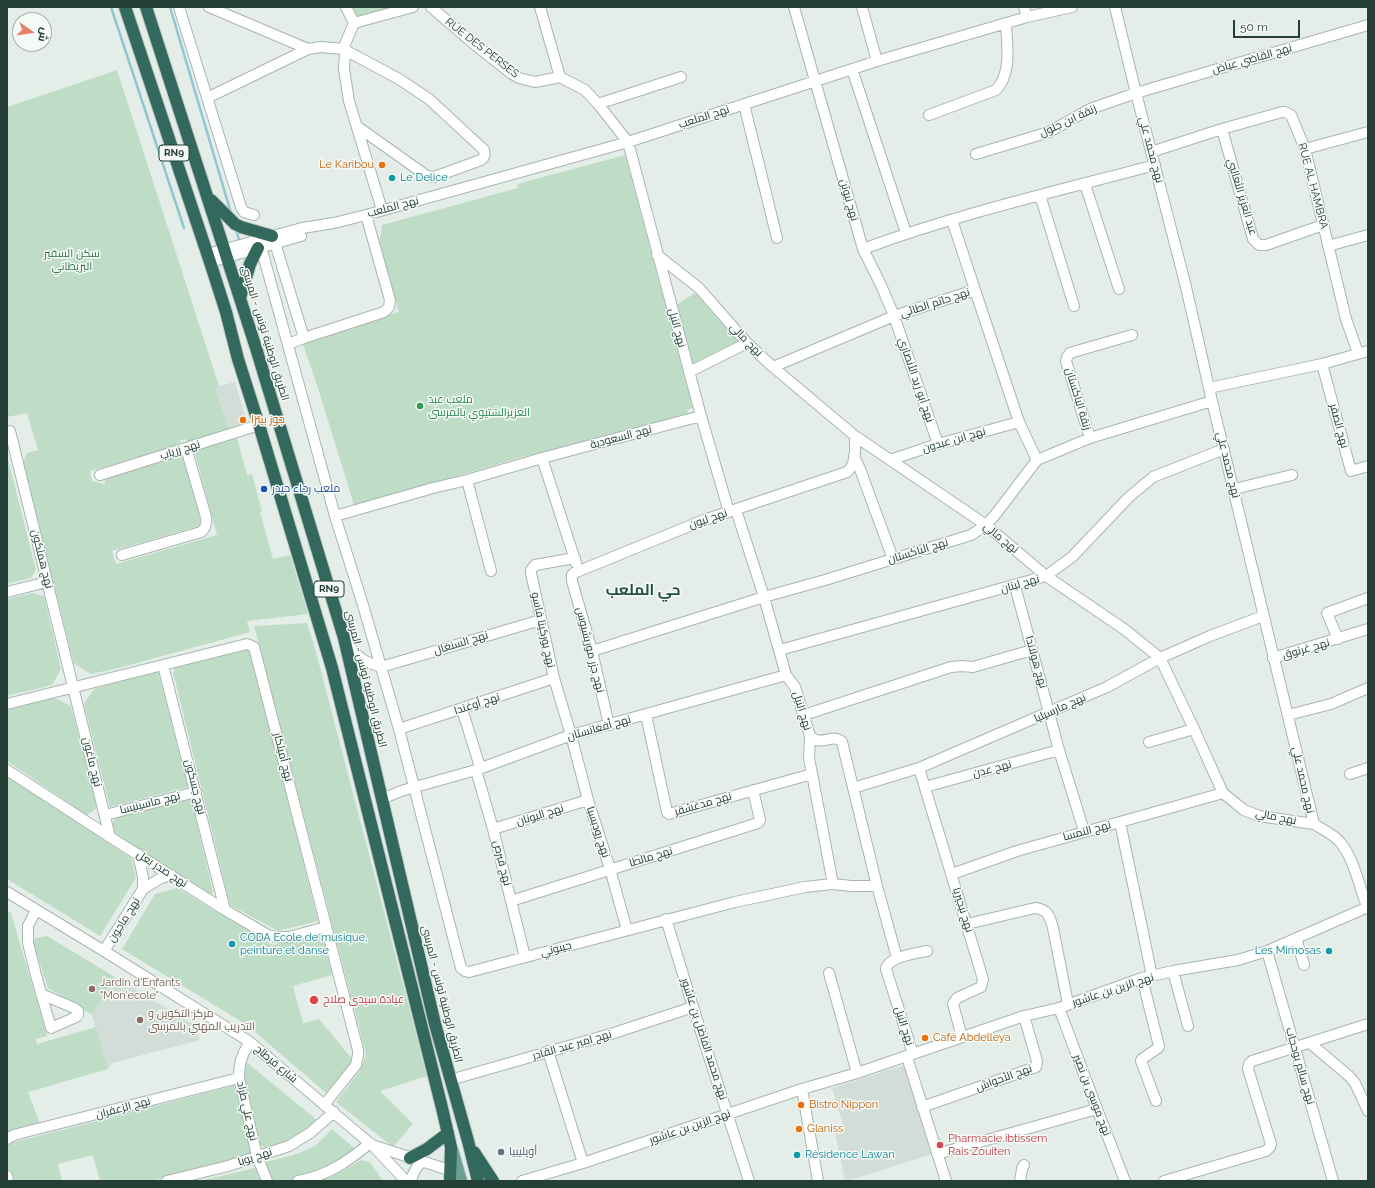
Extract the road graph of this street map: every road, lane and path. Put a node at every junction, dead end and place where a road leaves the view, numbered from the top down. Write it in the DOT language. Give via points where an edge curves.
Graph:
graph roads {
  1 [pos="125,7"];
  2 [pos="146,7"];
  3 [pos="179,7"];
  4 [pos="208,7"];
  5 [pos="346,7"];
  6 [pos="413,7"];
  7 [pos="431,7"];
  8 [pos="540,7"];
  9 [pos="794,7"];
  10 [pos="862,7"];
  11 [pos="1024,7"];
  12 [pos="1072,7"];
  13 [pos="1115,7"];
  14 [pos="396,9"];
  15 [pos="1027,18"];
  16 [pos="354,23"];
  17 [pos="1006,24"];
  18 [pos="1368,25"];
  19 [pos="308,49"];
  20 [pos="344,50"];
  21 [pos="877,61"];
  22 [pos="852,69"];
  23 [pos="560,77"];
  24 [pos="681,77"];
  25 [pos="815,81"];
  26 [pos="1136,93"];
  27 [pos="207,98"];
  28 [pos="598,104"];
  29 [pos="744,104"];
  30 [pos="929,115"];
  31 [pos="358,127"];
  32 [pos="1222,129"];
  33 [pos="1368,132"];
  34 [pos="628,142"];
  35 [pos="1305,149"];
  36 [pos="1151,152"];
  37 [pos="976,154"];
  38 [pos="1154,165"];
  39 [pos="1085,184"];
  40 [pos="1040,195"];
  41 [pos="208,198"];
  42 [pos="382,210"];
  43 [pos="254,215"];
  44 [pos="366,215"];
  45 [pos="952,220"];
  46 [pos="1323,225"];
  47 [pos="906,233"];
  48 [pos="1368,235"];
  49 [pos="777,238"];
  50 [pos="273,240"];
  51 [pos="1328,246"];
  52 [pos="260,248"];
  53 [pos="864,249"];
  54 [pos="226,254"];
  55 [pos="657,255"];
  56 [pos="209,258"];
  57 [pos="1119,289"];
  58 [pos="975,290"];
  59 [pos="240,299"];
  60 [pos="1074,306"];
  61 [pos="894,316"];
  62 [pos="1132,335"];
  63 [pos="304,338"];
  64 [pos="288,344"];
  65 [pos="747,344"];
  66 [pos="1363,352"];
  67 [pos="1322,364"];
  68 [pos="773,367"];
  69 [pos="689,372"];
  70 [pos="1209,388"];
  71 [pos="1212,401"];
  72 [pos="701,416"];
  73 [pos="1019,422"];
  74 [pos="259,425"];
  75 [pos="10,432"];
  76 [pos="855,436"];
  77 [pos="1090,438"];
  78 [pos="938,444"];
  79 [pos="186,448"];
  80 [pos="1224,449"];
  81 [pos="854,456"];
  82 [pos="542,458"];
  83 [pos="890,460"];
  84 [pos="1037,460"];
  85 [pos="1368,466"];
  86 [pos="100,475"];
  87 [pos="1292,475"];
  88 [pos="467,480"];
  89 [pos="1234,489"];
  90 [pos="732,511"];
  91 [pos="335,516"];
  92 [pos="986,525"];
  93 [pos="122,555"];
  94 [pos="575,558"];
  95 [pos="893,559"];
  96 [pos="492,571"];
  97 [pos="576,573"];
  98 [pos="1046,576"];
  99 [pos="47,582"];
  100 [pos="1015,586"];
  101 [pos="7,592"];
  102 [pos="764,597"];
  103 [pos="1368,598"];
  104 [pos="1263,616"];
  105 [pos="541,620"];
  106 [pos="1368,629"];
  107 [pos="344,638"];
  108 [pos="1338,639"];
  109 [pos="780,650"];
  110 [pos="1032,650"];
  111 [pos="592,651"];
  112 [pos="1160,658"];
  113 [pos="1274,658"];
  114 [pos="163,665"];
  115 [pos="381,667"];
  116 [pos="786,675"];
  117 [pos="554,678"];
  118 [pos="73,687"];
  119 [pos="1368,688"];
  120 [pos="7,704"];
  121 [pos="462,709"];
  122 [pos="1050,712"];
  123 [pos="646,715"];
  124 [pos="804,715"];
  125 [pos="1288,715"];
  126 [pos="608,724"];
  127 [pos="399,729"];
  128 [pos="1194,729"];
  129 [pos="571,735"];
  130 [pos="810,736"];
  131 [pos="1149,742"];
  132 [pos="1060,750"];
  133 [pos="478,768"];
  134 [pos="920,768"];
  135 [pos="1368,768"];
  136 [pos="7,770"];
  137 [pos="812,774"];
  138 [pos="1350,774"];
  139 [pos="414,787"];
  140 [pos="925,787"];
  141 [pos="853,788"];
  142 [pos="752,790"];
  143 [pos="196,792"];
  144 [pos="1223,793"];
  145 [pos="382,799"];
  146 [pos="588,800"];
  147 [pos="105,815"];
  148 [pos="1120,822"];
  149 [pos="1314,824"];
  150 [pos="493,830"];
  151 [pos="1084,831"];
  152 [pos="110,837"];
  153 [pos="138,854"];
  154 [pos="610,870"];
  155 [pos="952,874"];
  156 [pos="171,875"];
  157 [pos="833,884"];
  158 [pos="877,886"];
  159 [pos="143,888"];
  160 [pos="7,892"];
  161 [pos="511,901"];
  162 [pos="1368,908"];
  163 [pos="36,910"];
  164 [pos="225,910"];
  165 [pos="666,919"];
  166 [pos="967,924"];
  167 [pos="326,926"];
  168 [pos="627,930"];
  169 [pos="1296,938"];
  170 [pos="104,951"];
  171 [pos="927,951"];
  172 [pos="1267,951"];
  173 [pos="525,957"];
  174 [pos="897,958"];
  175 [pos="1304,965"];
  176 [pos="1174,971"];
  177 [pos="829,973"];
  178 [pos="1147,977"];
  179 [pos="41,994"];
  180 [pos="1064,1006"];
  181 [pos="693,1007"];
  182 [pos="1024,1016"];
  183 [pos="1368,1024"];
  184 [pos="1188,1026"];
  185 [pos="962,1037"];
  186 [pos="250,1042"];
  187 [pos="1310,1042"];
  188 [pos="1295,1047"];
  189 [pos="548,1051"];
  190 [pos="910,1056"];
  191 [pos="858,1074"];
  192 [pos="239,1078"];
  193 [pos="450,1080"];
  194 [pos="802,1089"];
  195 [pos="1365,1096"];
  196 [pos="1156,1101"];
  197 [pos="324,1105"];
  198 [pos="922,1107"];
  199 [pos="1097,1110"];
  200 [pos="1368,1111"];
  201 [pos="334,1112"];
  202 [pos="728,1114"];
  203 [pos="448,1133"];
  204 [pos="7,1139"];
  205 [pos="372,1144"];
  206 [pos="469,1145"];
  207 [pos="937,1154"];
  208 [pos="257,1156"];
  209 [pos="410,1158"];
  210 [pos="423,1161"];
  211 [pos="582,1163"];
  212 [pos="1024,1165"];
  213 [pos="7,1176"];
  214 [pos="455,1176"];
  215 [pos="8,1181"];
  216 [pos="167,1181"];
  217 [pos="266,1181"];
  218 [pos="298,1181"];
  219 [pos="406,1181"];
  220 [pos="411,1181"];
  221 [pos="475,1181"];
  222 [pos="478,1181"];
  223 [pos="493,1181"];
  224 [pos="522,1181"];
  225 [pos="749,1181"];
  226 [pos="818,1181"];
  227 [pos="946,1181"];
  228 [pos="1020,1181"];
  229 [pos="1125,1181"];
  230 [pos="1164,1181"];
  231 [pos="1333,1181"];
  1 -- 56 [label="highway, RN9"];
  2 -- 41 [label="highway, الطريق الوطنية تونس - المرسى / RN9"];
  3 -- 27 [label="street"];
  4 -- 19 [label="street"];
  5 -- 16 [label="street"];
  6 -- 14 [label="street"];
  7 -- 23 [label="street, RUE DES PERSES" via="519,78 535,82"];
  8 -- 23 [label="street"];
  9 -- 25 [label="street, نهج نيوتن"];
  10 -- 21 [label="street"];
  11 -- 15 [label="street"];
  12 -- 15 [label="street, نهج الملعب"];
  13 -- 26 [label="street, نهج محمد علي"];
  14 -- 16 [label="street"];
  15 -- 17 [label="street, نهج الملعب"];
  16 -- 20 [label="street"];
  17 -- 21 [label="street, نهج الملعب"];
  17 -- 30 [label="street" via="1007,61 1000,86 996,90"];
  18 -- 26 [label="street, نهج القاضي عياض"];
  19 -- 20 [label="street" via="321,47"];
  19 -- 27 [label="street"];
  20 -- 31 [label="street" via="349,102"];
  20 -- 31 [label="street" via="400,79 429,99 484,150 485,154 481,160 434,177 427,176"];
  21 -- 22 [label="street, نهج الملعب"];
  22 -- 25 [label="street, نهج الملعب"];
  22 -- 47 [label="street"];
  23 -- 28 [label="street" via="585,90"];
  24 -- 28 [label="street"];
  25 -- 29 [label="street, نهج الملعب"];
  25 -- 53 [label="street, نهج نيوتن"];
  26 -- 36 [label="street, نهج محمد علي"];
  26 -- 37 [label="street, زنقة ابن جلول" via="1090,109 1049,132"];
  27 -- 43 [label="street" via="241,207 244,212"];
  28 -- 34 [label="street"];
  29 -- 34 [label="street, نهج الملعب"];
  29 -- 49 [label="street"];
  31 -- 42 [label="street"];
  32 -- 35 [label="street, RUE AL HAMBRA" via="1285,112 1291,115"];
  32 -- 36 [label="street, RUE AL HAMBRA"];
  32 -- 46 [label="street, عبد العزيز الثعالبي" via="1253,239 1259,245 1266,245"];
  33 -- 35 [label="street"];
  34 -- 42 [label="street, نهج الملعب"];
  34 -- 55 [label="street, نهج النيل"];
  35 -- 46 [label="street, RUE AL HAMBRA"];
  36 -- 38 [label="street, نهج محمد علي"];
  38 -- 39 [label="street"];
  38 -- 70 [label="street, نهج محمد علي"];
  39 -- 40 [label="street"];
  39 -- 57 [label="street"];
  40 -- 45 [label="street"];
  40 -- 60 [label="street"];
  41 -- 50 [label="highway" via="235,224"];
  41 -- 54 [label="highway, الطريق الوطنية تونس - المرسى / RN9"];
  42 -- 44 [label="street, نهج الملعب"];
  44 -- 50 [label="street, نهج الملعب" via="302,228"];
  44 -- 63 [label="street" via="390,300 389,307 384,312"];
  45 -- 47 [label="street"];
  45 -- 58 [label="street"];
  46 -- 51 [label="street, RUE AL HAMBRA"];
  47 -- 53 [label="street"];
  48 -- 51 [label="street"];
  50 -- 52 [label="street, نهج الملعب"];
  50 -- 54 [label="street, نهج الملعب"];
  50 -- 63 [label="street"];
  51 -- 66 [label="street, RUE AL HAMBRA" via="1346,319"];
  52 -- 54 [label="street, نهج الملعب"];
  52 -- 59 [label="highway" via="250,264"];
  52 -- 64 [label="street, جيبوتي"];
  53 -- 61 [label="street, نهج نيوتن"];
  54 -- 56 [label="street, نهج الملعب"];
  54 -- 59 [label="highway, الطريق الوطنية تونس - المرسى / RN9"];
  55 -- 65 [label="street, نهج مالي" via="699,288"];
  55 -- 69 [label="street, نهج النيل"];
  56 -- 74 [label="highway, RN9"];
  58 -- 61 [label="street, نهج حاتم الطائي"];
  58 -- 73 [label="street, نهج حاتم الطائي"];
  59 -- 107 [label="highway, الطريق الوطنية تونس - المرسى / RN9"];
  61 -- 68 [label="street, نهج حاتم الطائي"];
  61 -- 78 [label="street, نهج أبو زيد الأنصاري"];
  62 -- 77 [label="street, زنقة الباكستان" via="1067,356 1066,361"];
  63 -- 64 [label="street"];
  64 -- 91 [label="street, جيبوتي"];
  65 -- 68 [label="street, نهج مالي"];
  65 -- 69 [label="street"];
  66 -- 67 [label="street"];
  67 -- 70 [label="street"];
  67 -- 85 [label="street, نهج الصقر" via="1351,471"];
  68 -- 76 [label="street, نهج مالي"];
  69 -- 72 [label="street, نهج النيل"];
  70 -- 71 [label="street, نهج محمد علي"];
  71 -- 77 [label="street"];
  71 -- 80 [label="street, نهج محمد علي"];
  72 -- 82 [label="street, نهج السعودية"];
  72 -- 90 [label="street, نهج النيل"];
  73 -- 78 [label="street, نهج ابن عبدون"];
  73 -- 84 [label="street, نهج حاتم الطائي"];
  74 -- 79 [label="street, نهج زرياب"];
  74 -- 203 [label="highway, RN9" via="332,668"];
  75 -- 99 [label="street, نهج هملكون"];
  76 -- 81 [label="street"];
  76 -- 83 [label="street, نهج مالي"];
  77 -- 84 [label="street"];
  78 -- 83 [label="street, نهج ابن عبدون"];
  79 -- 86 [label="street, نهج زرياب"];
  79 -- 93 [label="street" via="206,518 205,529"];
  80 -- 89 [label="street, نهج محمد علي"];
  80 -- 98 [label="street, نهج لبنان" via="1153,477 1129,497 1072,557"];
  81 -- 90 [label="street, نهج ليون" via="852,466 847,472"];
  81 -- 95 [label="street"];
  82 -- 88 [label="street, نهج السعودية"];
  82 -- 94 [label="street, نهج جزر موريشيوس"];
  83 -- 92 [label="street, نهج مالي"];
  84 -- 92 [label="street, نهج الباكستان"];
  87 -- 89 [label="street"];
  88 -- 91 [label="street, نهج السعودية"];
  88 -- 96 [label="street"];
  89 -- 104 [label="street, نهج محمد علي"];
  90 -- 97 [label="street, نهج ليون"];
  90 -- 102 [label="street, نهج النيل"];
  91 -- 115 [label="street, جيبوتي"];
  92 -- 95 [label="street, نهج الباكستان" via="971,535"];
  92 -- 98 [label="street, نهج مالي"];
  94 -- 97 [label="street, نهج جزر موريشيوس"];
  94 -- 105 [label="street, نهج بوركينا فاسو" via="533,567 531,573"];
  95 -- 102 [label="street, نهج الباكستان"];
  97 -- 111 [label="street, نهج جزر موريشيوس" via="572,581"];
  98 -- 100 [label="street, نهج لبنان"];
  98 -- 112 [label="street, نهج مالي" via="1124,629"];
  99 -- 101 [label="street"];
  99 -- 118 [label="street, نهج هملكون"];
  100 -- 109 [label="street, نهج لبنان"];
  100 -- 110 [label="street, نهج هولاندا"];
  102 -- 109 [label="street, نهج النيل"];
  102 -- 111 [label="street, نهج الباكستان"];
  103 -- 108 [label="street, نهج غرنوق" via="1327,613"];
  104 -- 112 [label="street, نهج مارسيليا"];
  104 -- 113 [label="street, نهج محمد علي"];
  105 -- 115 [label="street, نهج السنغال"];
  105 -- 117 [label="street, نهج بوركينا فاسو"];
  106 -- 108 [label="street, نهج غرنوق"];
  107 -- 115 [label="street" via="358,657"];
  107 -- 145 [label="highway, الطريق الوطنية تونس - المرسى / RN9"];
  108 -- 113 [label="street, نهج غرنوق"];
  109 -- 116 [label="street, نهج النيل"];
  110 -- 122 [label="street, نهج هولاندا"];
  110 -- 124 [label="street" via="972,667 951,667"];
  111 -- 126 [label="street, نهج جزر موريشيوس"];
  112 -- 122 [label="street, نهج مارسيليا" via="1107,687"];
  112 -- 128 [label="street, نهج مالي"];
  113 -- 125 [label="street, نهج محمد علي"];
  114 -- 118 [label="street, نهج أميلكار"];
  114 -- 143 [label="street, نهج جسكون"];
  114 -- 167 [label="street, نهج أميلكار" via="247,644 254,647"];
  115 -- 127 [label="street, جيبوتي"];
  116 -- 123 [label="street, نهج أفغانستان"];
  116 -- 124 [label="street, نهج النيل" via="795,687"];
  117 -- 121 [label="street, نهج أوغندا"];
  117 -- 129 [label="street, نهج بوركينا فاسو"];
  118 -- 120 [label="street, نهج أميلكار"];
  118 -- 147 [label="street, نهج ماغون"];
  119 -- 125 [label="street" via="1330,704"];
  121 -- 127 [label="street, نهج أوغندا"];
  121 -- 133 [label="street, نهج قبرص"];
  122 -- 132 [label="street, نهج هولاندا"];
  122 -- 134 [label="street, نهج مارسيليا"];
  123 -- 126 [label="street, نهج أفغانستان"];
  123 -- 142 [label="street, نهج مدغشقر" via="668,814"];
  124 -- 130 [label="street, نهج النيل"];
  125 -- 149 [label="street, نهج محمد علي"];
  126 -- 129 [label="street, نهج أفغانستان"];
  127 -- 139 [label="street, جيبوتي"];
  128 -- 131 [label="street"];
  128 -- 144 [label="street, نهج مالي"];
  129 -- 133 [label="street, نهج أفغانستان"];
  129 -- 146 [label="street, نهج روديسيا"];
  130 -- 137 [label="street" via="809,758"];
  130 -- 141 [label="street, نهج النيل" via="817,740 835,738 842,742"];
  132 -- 140 [label="street, نهج عدن"];
  132 -- 151 [label="street, نهج هولاندا"];
  133 -- 139 [label="street, نهج أفغانستان"];
  133 -- 150 [label="street, نهج قبرص"];
  134 -- 140 [label="street, نهج نيجيريا"];
  134 -- 141 [label="street, نهج مارسيليا"];
  135 -- 138 [label="street"];
  136 -- 152 [label="street, نهج صدر بعل"];
  137 -- 142 [label="street, نهج مدغشقر"];
  137 -- 157 [label="street"];
  139 -- 145 [label="street, نهج أفغانستان"];
  139 -- 173 [label="street, جيبوتي" via="461,968 469,972"];
  140 -- 155 [label="street, نهج نيجيريا"];
  141 -- 158 [label="street, نهج النيل"];
  142 -- 154 [label="street, نهج مالطا" via="760,820 758,823"];
  143 -- 147 [label="street, نهج ماسينيسا"];
  143 -- 164 [label="street, نهج جسكون"];
  144 -- 148 [label="street, نهج النمسا"];
  144 -- 149 [label="street, نهج مالي" via="1244,810 1259,816"];
  145 -- 193 [label="highway, الطريق الوطنية تونس - المرسى / RN9"];
  146 -- 150 [label="street, نهج اليونان"];
  146 -- 154 [label="street, نهج روديسيا"];
  147 -- 152 [label="street, نهج ماغون"];
  148 -- 151 [label="street, نهج النمسا"];
  148 -- 178 [label="street"];
  149 -- 162 [label="street, نهج محمد علي" via="1340,842 1351,861"];
  150 -- 161 [label="street, نهج قبرص"];
  151 -- 155 [label="street, نهج النمسا" via="1016,851"];
  152 -- 153 [label="street, نهج صدر بعل"];
  153 -- 156 [label="street, نهج صدر بعل"];
  153 -- 159 [label="street, نهج ماجون"];
  154 -- 161 [label="street, نهج مالطا"];
  154 -- 168 [label="street, نهج روديسيا"];
  155 -- 166 [label="street, نهج نيجيريا"];
  156 -- 159 [label="street, نهج ماجون"];
  156 -- 164 [label="street, نهج صدر بعل"];
  157 -- 158 [label="street, جيبوتي"];
  157 -- 165 [label="street, جيبوتي" via="805,887"];
  158 -- 174 [label="street, نهج النيل"];
  159 -- 170 [label="street, نهج ماجون"];
  160 -- 163 [label="street, شارع قرطاج"];
  161 -- 173 [label="street, نهج قبرص"];
  162 -- 169 [label="street, نهج الزين بن عاشور"];
  163 -- 170 [label="street, شارع قرطاج"];
  163 -- 179 [label="street" via="28,926 28,943"];
  164 -- 167 [label="street, نهج صدر بعل" via="276,937 289,937"];
  165 -- 168 [label="street, جيبوتي"];
  165 -- 181 [label="street, نهج محمد الفاضل بن عاشور"];
  166 -- 180 [label="street, نهج موسى بن نصير" via="1035,908 1047,912 1053,928"];
  166 -- 185 [label="street, نهج نيجيريا" via="983,982 981,986 957,998 953,1004"];
  167 -- 197 [label="street, نهج أميلكار" via="358,1055 356,1065"];
  168 -- 173 [label="street, جيبوتي"];
  169 -- 172 [label="street, نهج الزين بن عاشور"];
  169 -- 175 [label="street"];
  170 -- 186 [label="street, شارع قرطاج"];
  171 -- 174 [label="street"];
  172 -- 176 [label="street, نهج الزين بن عاشور" via="1238,960"];
  172 -- 188 [label="street, نهج سالم بوحجاب"];
  174 -- 190 [label="street, نهج النيل" via="889,962 886,969"];
  176 -- 178 [label="street, نهج الزين بن عاشور"];
  176 -- 184 [label="street"];
  177 -- 191 [label="street"];
  178 -- 180 [label="street, نهج الزين بن عاشور"];
  178 -- 196 [label="street" via="1159,1046 1142,1061"];
  180 -- 182 [label="street, نهج الزين بن عاشور"];
  180 -- 199 [label="street, نهج موسى بن نصير"];
  181 -- 189 [label="street, نهج امير عبد القادر"];
  181 -- 202 [label="street, نهج محمد الفاضل بن عاشور"];
  182 -- 185 [label="street, نهج الزين بن عاشور"];
  182 -- 198 [label="street, نهج الأحواش" via="1037,1061 1036,1067"];
  183 -- 187 [label="street"];
  185 -- 190 [label="street, نهج الزين بن عاشور"];
  186 -- 192 [label="street, نهج علي طراد" via="242,1056"];
  186 -- 197 [label="street, شارع قرطاج"];
  187 -- 188 [label="street"];
  187 -- 195 [label="street" via="1349,1076"];
  188 -- 230 [label="street" via="1249,1064 1248,1069 1271,1144 1270,1148"];
  188 -- 231 [label="street, نهج سالم بوحجاب"];
  189 -- 193 [label="street, نهج امير عبد القادر"];
  189 -- 211 [label="street"];
  190 -- 191 [label="street, نهج الزين بن عاشور"];
  190 -- 198 [label="street"];
  191 -- 194 [label="street, نهج الزين بن عاشور"];
  192 -- 204 [label="street, نهج الزعفران" via="33,1130"];
  192 -- 208 [label="street, نهج علي طراد"];
  193 -- 206 [label="highway, الطريق الوطنية تونس - المرسى / RN9"];
  194 -- 202 [label="street, نهج الزين بن عاشور"];
  194 -- 226 [label="street"];
  195 -- 200 [label="street"];
  197 -- 201 [label="street, شارع قرطاج"];
  198 -- 207 [label="street"];
  199 -- 207 [label="street"];
  199 -- 229 [label="street, نهج موسى بن نصير"];
  201 -- 205 [label="street, شارع قرطاج"];
  201 -- 208 [label="street, نهج يوبا" via="301,1140"];
  202 -- 211 [label="street, نهج الزين بن عاشور"];
  202 -- 225 [label="street, نهج محمد الفاضل بن عاشور"];
  203 -- 209 [label="highway"];
  203 -- 214 [label="highway, RN9"];
  205 -- 209 [label="street"];
  205 -- 218 [label="street" via="334,1169 320,1176"];
  205 -- 219 [label="street, شارع قرطاج"];
  206 -- 222 [label="highway, الطريق الوطنية تونس - المرسى / RN9"];
  206 -- 223 [label="highway"];
  207 -- 227 [label="street"];
  208 -- 216 [label="street, نهج يوبا"];
  208 -- 217 [label="street, نهج علي طراد"];
  209 -- 210 [label="street"];
  210 -- 214 [label="street"];
  210 -- 220 [label="street" via="415,1170"];
  211 -- 224 [label="street, نهج الزين بن عاشور"];
  212 -- 228 [label="street"];
  213 -- 215 [label="street"];
  214 -- 221 [label="main road"];
}
